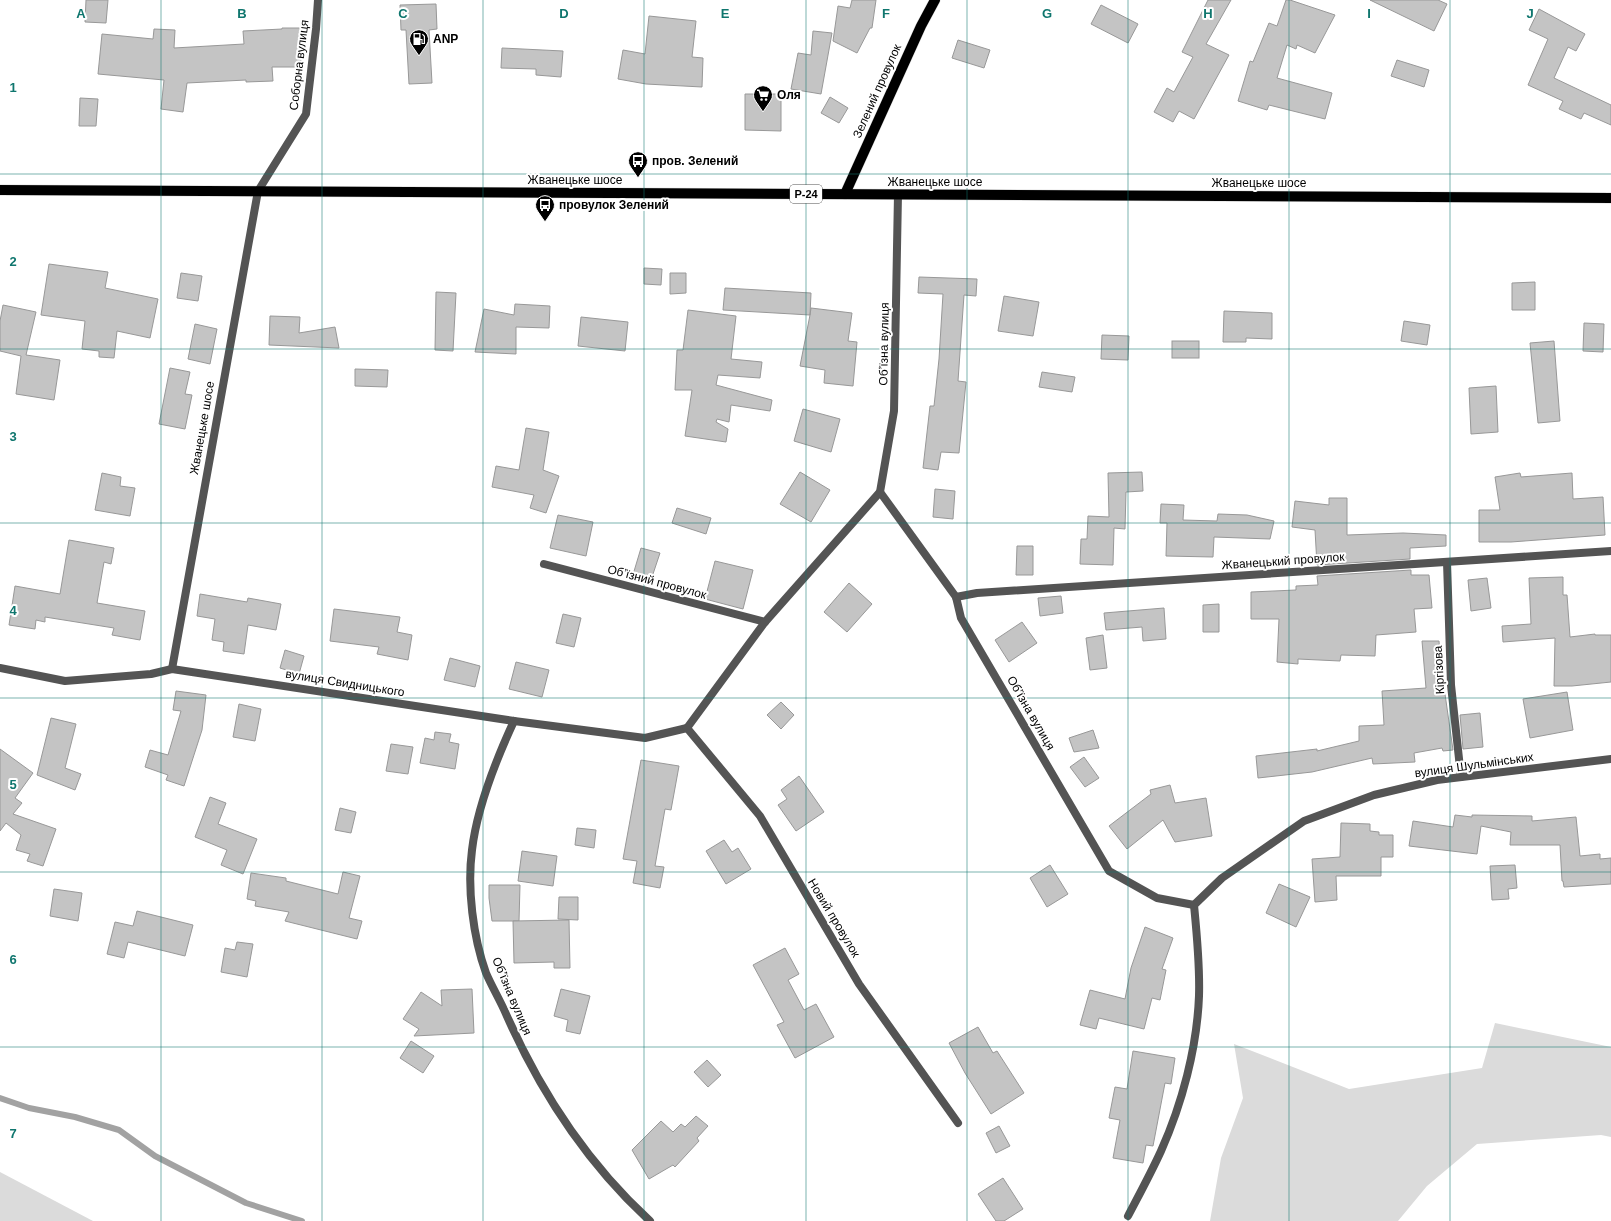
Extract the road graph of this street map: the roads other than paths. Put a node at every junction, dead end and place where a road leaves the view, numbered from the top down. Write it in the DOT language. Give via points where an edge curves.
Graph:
graph roads {
  1 [pos="318,0"];
  2 [pos="934,0"];
  3 [pos="0,190"];
  4 [pos="258,191"];
  5 [pos="845,194"];
  6 [pos="898,194"];
  7 [pos="1611,198"];
  8 [pos="880,492"];
  9 [pos="1611,551"];
  10 [pos="1447,562"];
  11 [pos="544,564"];
  12 [pos="956,597"];
  13 [pos="765,622"];
  14 [pos="0,668"];
  15 [pos="172,669"];
  16 [pos="514,721"];
  17 [pos="687,728"];
  18 [pos="1611,758"];
  19 [pos="1461,777"];
  20 [pos="1194,905"];
  21 [pos="958,1123"];
  22 [pos="1128,1216"];
  23 [pos="650,1221"];
  1 -- 4 [label="street, Соборна вулиця" via="306,114"];
  2 -- 5 [label="main road, Зелений провулок"];
  3 -- 4 [label="main road, Жванецьке шосе / Р-24"];
  4 -- 5 [label="main road, Жванецьке шосе / Р-24"];
  4 -- 15 [label="street, Жванецьке шосе"];
  5 -- 6 [label="main road, Жванецьке шосе / Р-24"];
  6 -- 7 [label="main road, Жванецьке шосе / Р-24"];
  6 -- 8 [label="street, Обʼїзна вулиця" via="894,411"];
  8 -- 12 [label="street, Обʼїзна вулиця"];
  8 -- 13 [label="street"];
  9 -- 10 [label="street, Жванецький провулок"];
  10 -- 12 [label="street, Жванецький провулок" via="977,593"];
  10 -- 19 [label="street, Кіргізова" via="1451,685"];
  11 -- 13 [label="street, Обʼїзний провулок"];
  12 -- 20 [label="street, Обʼїзна вулиця" via="961,618 1109,871 1157,898"];
  13 -- 17 [label="street"];
  14 -- 15 [label="street, вулиця Свидницького" via="65,681 151,674"];
  15 -- 16 [label="street, вулиця Свидницького"];
  16 -- 17 [label="street, вулиця Свидницького" via="645,738"];
  16 -- 23 [label="street, Обʼїзна вулиця" via="490,778 472,850 472,910 477,939 486,972 522,1051 546,1093 576,1137 625,1198"];
  17 -- 21 [label="street, Новий провулок" via="760,816 859,984"];
  18 -- 19 [label="street, вулиця Шульмінських"];
  19 -- 20 [label="street, вулиця Шульмінських" via="1374,795 1304,821 1222,878"];
  20 -- 22 [label="street" via="1199,998 1187,1077 1160,1152"];
}
